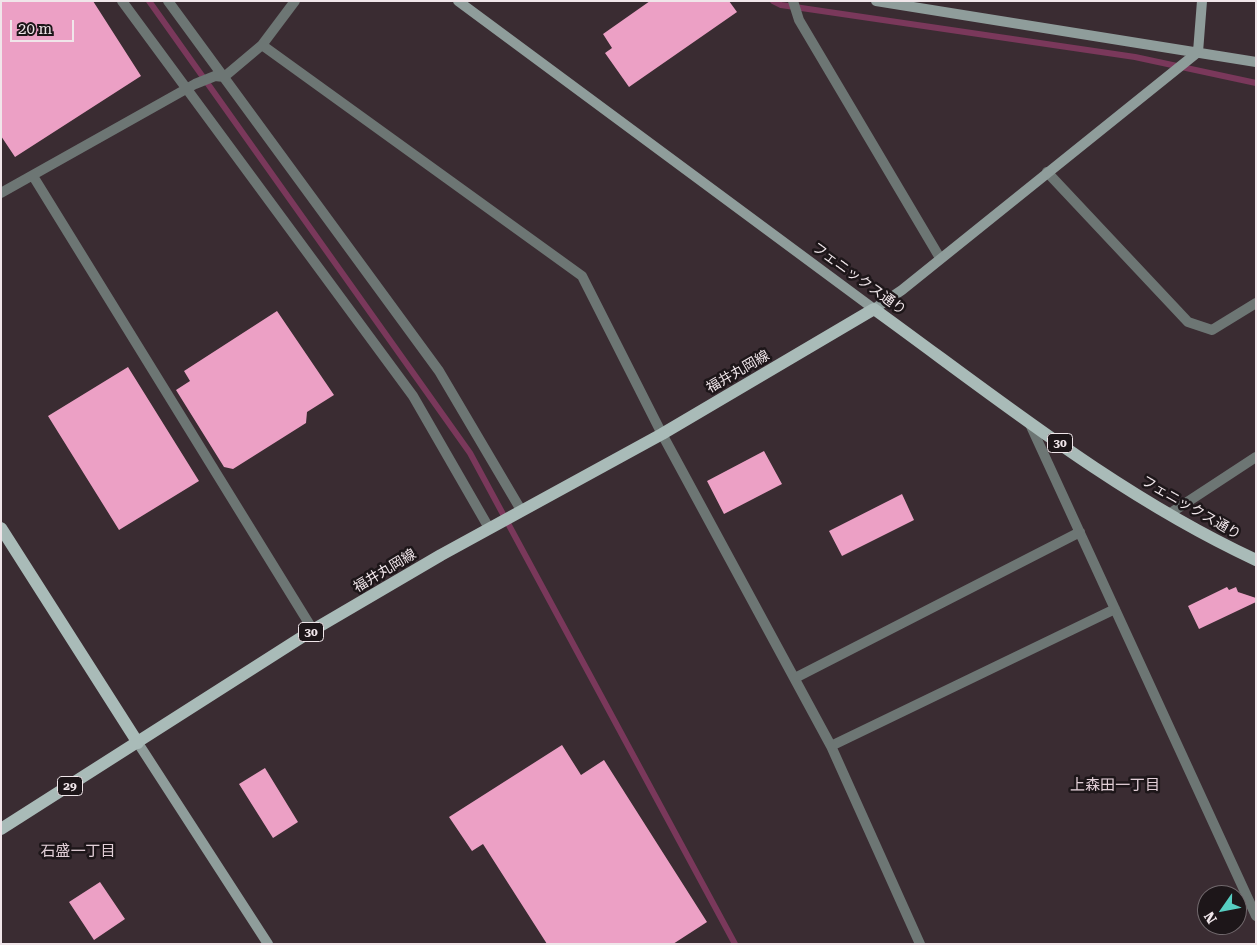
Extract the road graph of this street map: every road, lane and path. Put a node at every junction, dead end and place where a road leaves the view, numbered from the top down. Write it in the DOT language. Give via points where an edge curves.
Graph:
graph roads {
  1 [pos="122,1"];
  2 [pos="168,1"];
  3 [pos="295,1"];
  4 [pos="458,1"];
  5 [pos="793,1"];
  6 [pos="876,1"];
  7 [pos="1202,1"];
  8 [pos="262,45"];
  9 [pos="1198,52"];
  10 [pos="1256,62"];
  11 [pos="219,77"];
  12 [pos="191,87"];
  13 [pos="1047,172"];
  14 [pos="33,176"];
  15 [pos="1,193"];
  16 [pos="940,258"];
  17 [pos="1256,303"];
  18 [pos="874,309"];
  19 [pos="1029,422"];
  20 [pos="662,434"];
  21 [pos="1256,458"];
  22 [pos="521,510"];
  23 [pos="1170,514"];
  24 [pos="1,528"];
  25 [pos="489,528"];
  26 [pos="1080,532"];
  27 [pos="1256,560"];
  28 [pos="1115,609"];
  29 [pos="313,630"];
  30 [pos="795,678"];
  31 [pos="138,743"];
  32 [pos="830,746"];
  33 [pos="1,829"];
  34 [pos="1256,916"];
  35 [pos="268,944"];
  36 [pos="920,944"];
  1 -- 12 [label="street"];
  2 -- 11 [label="street"];
  3 -- 8 [label="street"];
  4 -- 18 [label="street, フェニックス通り"];
  5 -- 16 [label="street" via="799,20"];
  6 -- 9 [label="street"];
  7 -- 9 [label="street"];
  8 -- 11 [label="street"];
  8 -- 20 [label="street" via="582,276"];
  9 -- 10 [label="street"];
  9 -- 13 [label="street"];
  11 -- 12 [label="street"];
  11 -- 22 [label="street" via="439,371"];
  12 -- 14 [label="street"];
  12 -- 25 [label="street" via="413,396"];
  13 -- 16 [label="street"];
  13 -- 17 [label="street" via="1188,322 1212,330"];
  14 -- 15 [label="street"];
  14 -- 29 [label="street"];
  16 -- 18 [label="street"];
  18 -- 19 [label="main road, フェニックス通り / 30"];
  18 -- 20 [label="main road, 福井丸岡線 / 30"];
  19 -- 23 [label="main road, フェニックス通り / 30"];
  19 -- 26 [label="street"];
  20 -- 22 [label="main road, 福井丸岡線 / 30"];
  20 -- 30 [label="street"];
  21 -- 23 [label="street"];
  22 -- 25 [label="main road, 福井丸岡線 / 30"];
  23 -- 27 [label="main road, フェニックス通り / 30" via="1215,541"];
  24 -- 31 [label="main road"];
  25 -- 29 [label="main road, 福井丸岡線 / 30"];
  26 -- 28 [label="street"];
  26 -- 30 [label="street"];
  28 -- 32 [label="street"];
  28 -- 34 [label="street"];
  29 -- 31 [label="main road, 福井丸岡線 / 30"];
  30 -- 32 [label="street"];
  31 -- 33 [label="main road, 29"];
  31 -- 35 [label="street"];
  32 -- 36 [label="street"];
}
